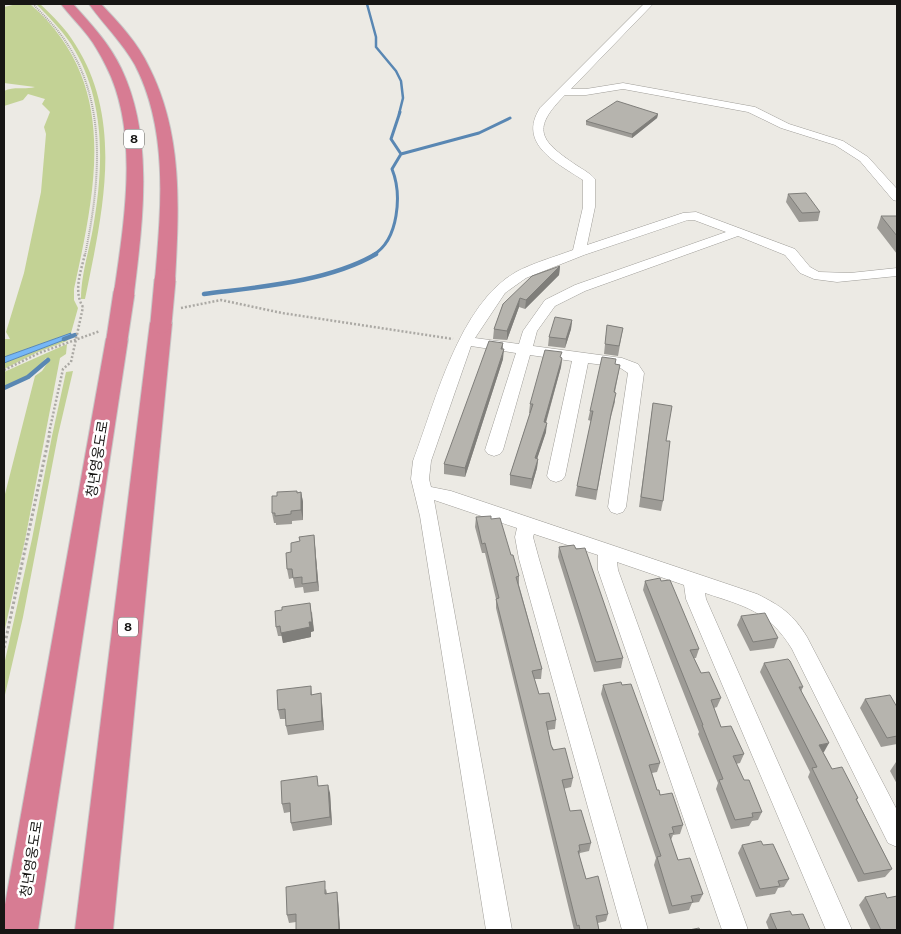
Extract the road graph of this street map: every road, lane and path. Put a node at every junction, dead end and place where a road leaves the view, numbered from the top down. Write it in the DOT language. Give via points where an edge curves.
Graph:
graph roads {
  1 [pos="33,4"];
  2 [pos="67,4"];
  3 [pos="95,4"];
  4 [pos="649,4"];
  5 [pos="562,92"];
  6 [pos="897,197"];
  7 [pos="738,232"];
  8 [pos="579,252"];
  9 [pos="897,272"];
  10 [pos="170,316"];
  11 [pos="113,334"];
  12 [pos="465,341"];
  13 [pos="524,349"];
  14 [pos="581,357"];
  15 [pos="4,370"];
  16 [pos="494,450"];
  17 [pos="556,476"];
  18 [pos="423,492"];
  19 [pos="617,507"];
  20 [pos="528,524"];
  21 [pos="607,551"];
  22 [pos="693,581"];
  23 [pos="4,648"];
  24 [pos="897,835"];
  25 [pos="19,930"];
  26 [pos="94,930"];
  27 [pos="499,930"];
  28 [pos="635,930"];
  29 [pos="735,930"];
  30 [pos="839,930"];
  1 -- 23 [label="path, bridge" via="54,26 76,58 90,94 97,139 97,189 78,288 78,299 83,307 71,362 63,369"];
  2 -- 11 [label="highway, 청년영웅도로 / 8, bridge" via="103,47 116,72 134,136 133,218 124,293"];
  3 -- 10 [label="highway, 8, bridge" via="130,42 145,68 165,132 169,170 165,280"];
  4 -- 5 [label="street"];
  5 -- 6 [label="street" via="624,86 751,110 785,126 839,143 864,159"];
  5 -- 8 [label="street" via="544,110 537,126 539,136 551,150 589,179 589,207"];
  7 -- 8 [label="street" via="696,216 687,216"];
  7 -- 9 [label="street" via="790,252 804,269 818,276 836,278"];
  7 -- 13 [label="street" via="564,294 539,316"];
  8 -- 12 [label="street" via="521,275 500,290"];
  10 -- 12 [label="path" via="221,300 282,314"];
  10 -- 26 [label="highway, 8"];
  11 -- 15 [label="path" via="39,352"];
  11 -- 25 [label="highway, 청년영웅도로 / 8"];
  12 -- 13 [label="street"];
  12 -- 18 [label="street" via="422,461 420,479"];
  13 -- 14 [label="street"];
  13 -- 16 [label="street"];
  14 -- 17 [label="street"];
  14 -- 19 [label="street" via="622,363 632,367 636,373"];
  18 -- 20 [label="street" via="445,496"];
  18 -- 27 [label="street"];
  20 -- 21 [label="street"];
  20 -- 28 [label="street" via="524,537 529,559"];
  21 -- 22 [label="street"];
  21 -- 29 [label="street" via="608,570"];
  22 -- 24 [label="street" via="750,600 780,615 788,623"];
  22 -- 30 [label="street" via="696,599"];
}
